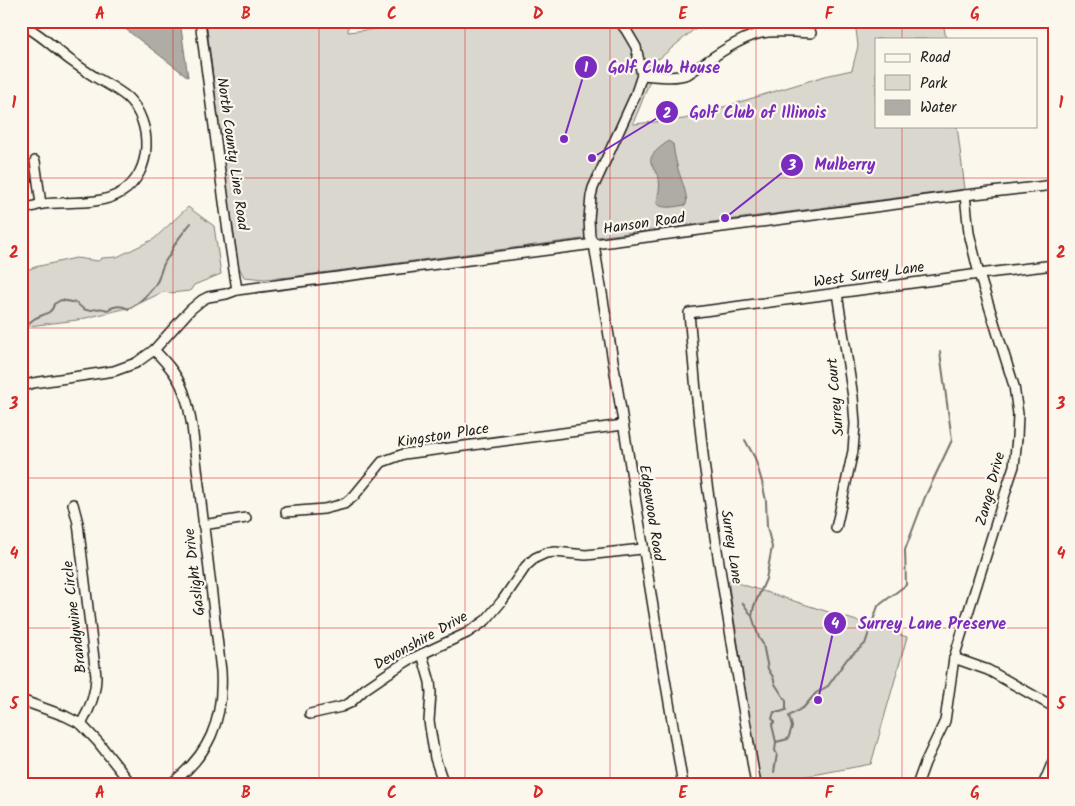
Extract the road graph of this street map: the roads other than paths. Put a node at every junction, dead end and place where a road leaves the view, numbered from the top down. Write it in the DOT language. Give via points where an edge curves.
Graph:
graph roads {
  1 [pos="200,21"];
  2 [pos="618,21"];
  3 [pos="767,21"];
  4 [pos="21,24"];
  5 [pos="766,32"];
  6 [pos="811,33"];
  7 [pos="642,75"];
  8 [pos="35,161"];
  9 [pos="1054,185"];
  10 [pos="965,195"];
  11 [pos="41,204"];
  12 [pos="21,211"];
  13 [pos="594,244"];
  14 [pos="1054,266"];
  15 [pos="979,274"];
  16 [pos="237,290"];
  17 [pos="837,293"];
  18 [pos="689,313"];
  19 [pos="154,350"];
  20 [pos="21,387"];
  21 [pos="624,425"];
  22 [pos="73,504"];
  23 [pos="286,512"];
  24 [pos="246,518"];
  25 [pos="203,524"];
  26 [pos="836,528"];
  27 [pos="642,548"];
  28 [pos="422,654"];
  29 [pos="954,658"];
  30 [pos="21,700"];
  31 [pos="1054,707"];
  32 [pos="310,714"];
  33 [pos="81,724"];
  34 [pos="1054,758"];
  35 [pos="132,785"];
  36 [pos="169,785"];
  37 [pos="444,785"];
  38 [pos="682,785"];
  39 [pos="756,785"];
  40 [pos="917,785"];
  41 [pos="1043,785"];
  1 -- 16 [label="street, North County Line Road"];
  2 -- 7 [label="street" via="636,47"];
  3 -- 5 [label="street"];
  4 -- 11 [label="street" via="129,100 139,116 146,138 142,169 120,193 98,200"];
  5 -- 6 [label="street"];
  5 -- 7 [label="street" via="740,40 683,76"];
  7 -- 13 [label="street, Edgewood Road" via="593,188 589,219 590,237"];
  8 -- 11 [label="street"];
  9 -- 10 [label="street, Hanson Road"];
  10 -- 13 [label="street, Hanson Road"];
  10 -- 15 [label="street, Zange Drive" via="969,233"];
  11 -- 12 [label="street"];
  13 -- 16 [label="street, Hanson Road"];
  13 -- 21 [label="street, Edgewood Road"];
  14 -- 15 [label="street, West Surrey Lane"];
  15 -- 17 [label="street, West Surrey Lane"];
  15 -- 29 [label="street, Zange Drive" via="1014,386 1017,438 1010,478"];
  16 -- 19 [label="street, Hanson Road" via="202,300"];
  17 -- 18 [label="street, West Surrey Lane"];
  17 -- 26 [label="street, Surrey Court" via="855,424 853,451"];
  18 -- 39 [label="street, Surrey Lane" via="704,464"];
  19 -- 20 [label="street, Hanson Road" via="136,363 114,371"];
  19 -- 25 [label="street, Gaslight Drive" via="174,372 186,398"];
  21 -- 23 [label="street, Kingston Place" via="404,454 382,462 344,504"];
  21 -- 27 [label="street, Edgewood Road"];
  22 -- 33 [label="street, Brandywine Circle" via="96,676 93,699"];
  24 -- 25 [label="street"];
  25 -- 36 [label="street, Gaslight Drive" via="221,671 220,706 205,748"];
  27 -- 28 [label="street, Devonshire Drive" via="586,555 555,552 535,558 486,620 467,633"];
  27 -- 38 [label="street, Edgewood Road"];
  28 -- 32 [label="street, Devonshire Drive" via="387,674 345,706"];
  28 -- 37 [label="street" via="430,682 429,721 435,758"];
  29 -- 31 [label="street" via="988,670"];
  29 -- 40 [label="street, Zange Drive" via="946,721"];
  30 -- 33 [label="street"];
  33 -- 35 [label="street"];
  34 -- 41 [label="street"];
}
